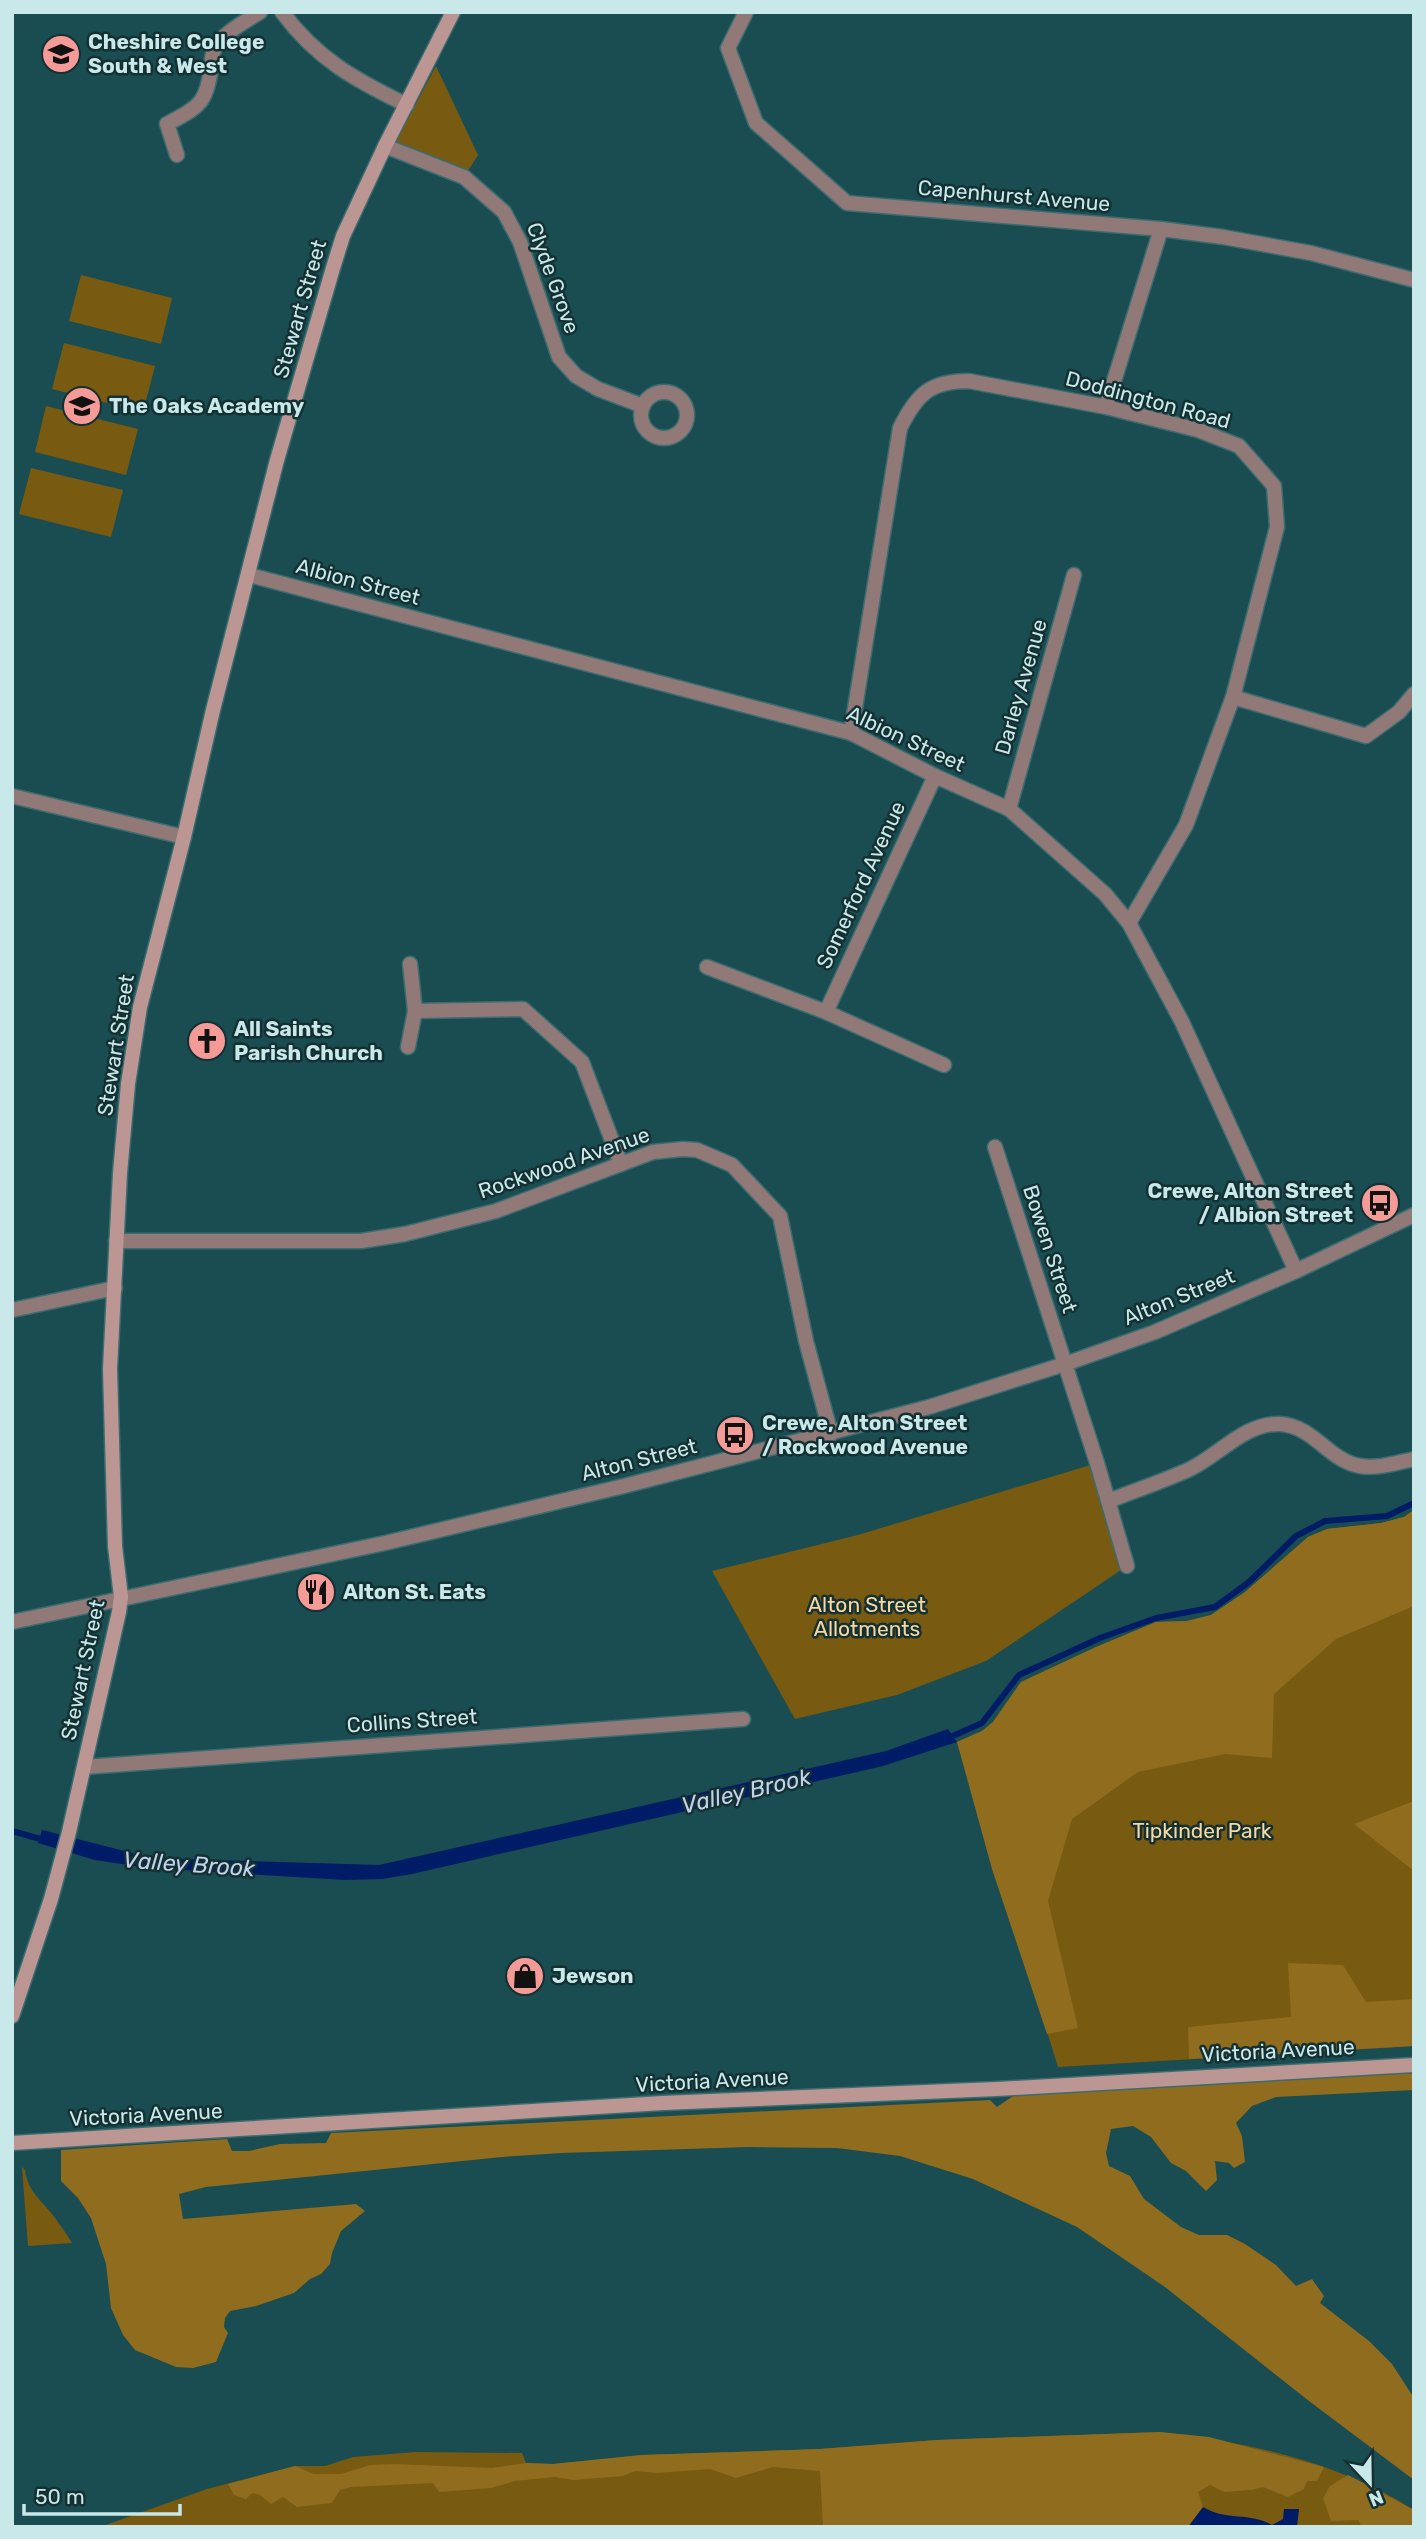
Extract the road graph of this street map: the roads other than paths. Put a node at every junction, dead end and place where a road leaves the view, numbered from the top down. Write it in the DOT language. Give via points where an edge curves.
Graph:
graph roads {
  1 [pos="260,12"];
  2 [pos="282,12"];
  3 [pos="453,12"];
  4 [pos="746,12"];
  5 [pos="407,105"];
  6 [pos="385,146"];
  7 [pos="177,155"];
  8 [pos="1161,229"];
  9 [pos="1414,280"];
  10 [pos="643,406"];
  11 [pos="1106,407"];
  12 [pos="248,575"];
  13 [pos="1074,575"];
  14 [pos="1414,694"];
  15 [pos="1233,697"];
  16 [pos="852,733"];
  17 [pos="934,776"];
  18 [pos="12,796"];
  19 [pos="1009,809"];
  20 [pos="184,837"];
  21 [pos="1129,923"];
  22 [pos="410,964"];
  23 [pos="707,967"];
  24 [pos="415,1011"];
  25 [pos="826,1012"];
  26 [pos="408,1047"];
  27 [pos="944,1065"];
  28 [pos="995,1147"];
  29 [pos="621,1164"];
  30 [pos="1414,1215"];
  31 [pos="116,1241"];
  32 [pos="1296,1271"];
  33 [pos="115,1288"];
  34 [pos="12,1310"];
  35 [pos="1065,1364"];
  36 [pos="831,1434"];
  37 [pos="1414,1459"];
  38 [pos="1109,1501"];
  39 [pos="1127,1566"];
  40 [pos="121,1597"];
  41 [pos="12,1622"];
  42 [pos="743,1719"];
  43 [pos="84,1767"];
  44 [pos="12,2016"];
  45 [pos="1414,2064"];
  46 [pos="12,2143"];
  1 -- 7 [label="street" via="217,44 203,100 167,124"];
  2 -- 5 [label="street" via="334,66"];
  3 -- 5 [label="street, Stewart Street"];
  4 -- 8 [label="street, Capenhurst Avenue" via="728,48 755,123 847,204"];
  5 -- 6 [label="street, Stewart Street"];
  6 -- 10 [label="street, Clyde Grove" via="464,177 504,212 520,242 559,357 576,376"];
  6 -- 12 [label="street, Stewart Street" via="333,268"];
  8 -- 9 [label="street, Capenhurst Avenue" via="1311,253"];
  8 -- 11 [label="street"];
  11 -- 15 [label="street, Doddington Road" via="1198,430 1240,446 1274,486 1278,527"];
  11 -- 16 [label="street, Doddington Road" via="969,381 948,381 930,388 912,404 900,428"];
  12 -- 16 [label="street, Albion Street"];
  12 -- 20 [label="street, Stewart Street"];
  13 -- 19 [label="street, Darley Avenue"];
  14 -- 15 [label="street" via="1399,712 1366,736"];
  15 -- 21 [label="street, Doddington Road" via="1186,825"];
  16 -- 17 [label="street, Albion Street"];
  17 -- 19 [label="street, Albion Street"];
  17 -- 25 [label="street, Somerford Avenue"];
  18 -- 20 [label="street"];
  19 -- 21 [label="street, Albion Street" via="1105,894"];
  20 -- 31 [label="street, Stewart Street" via="133,1047"];
  21 -- 32 [label="street, Albion Street" via="1182,1023"];
  22 -- 24 [label="street"];
  23 -- 25 [label="street"];
  24 -- 26 [label="street"];
  24 -- 29 [label="street" via="523,1009 582,1062"];
  25 -- 27 [label="street"];
  28 -- 35 [label="street, Bowen Street"];
  29 -- 31 [label="street, Rockwood Avenue" via="496,1211 361,1241"];
  29 -- 36 [label="street, Rockwood Avenue" via="668,1149 697,1150 732,1164 780,1216"];
  30 -- 32 [label="street, Alton Street"];
  31 -- 33 [label="street, Stewart Street"];
  32 -- 35 [label="street, Alton Street" via="1155,1332"];
  33 -- 34 [label="street"];
  33 -- 40 [label="street, Stewart Street" via="110,1369 115,1546"];
  35 -- 36 [label="street, Alton Street"];
  35 -- 38 [label="street, Bowen Street"];
  36 -- 40 [label="street, Alton Street" via="385,1543"];
  37 -- 38 [label="street" via="1360,1466 1296,1427 1263,1426 1188,1470"];
  38 -- 39 [label="street, Bowen Street"];
  40 -- 41 [label="street, Alton Street"];
  40 -- 43 [label="street, Stewart Street"];
  42 -- 43 [label="street, Collins Street"];
  43 -- 44 [label="street, Stewart Street" via="44,1922"];
  45 -- 46 [label="street, Victoria Avenue"];
}
